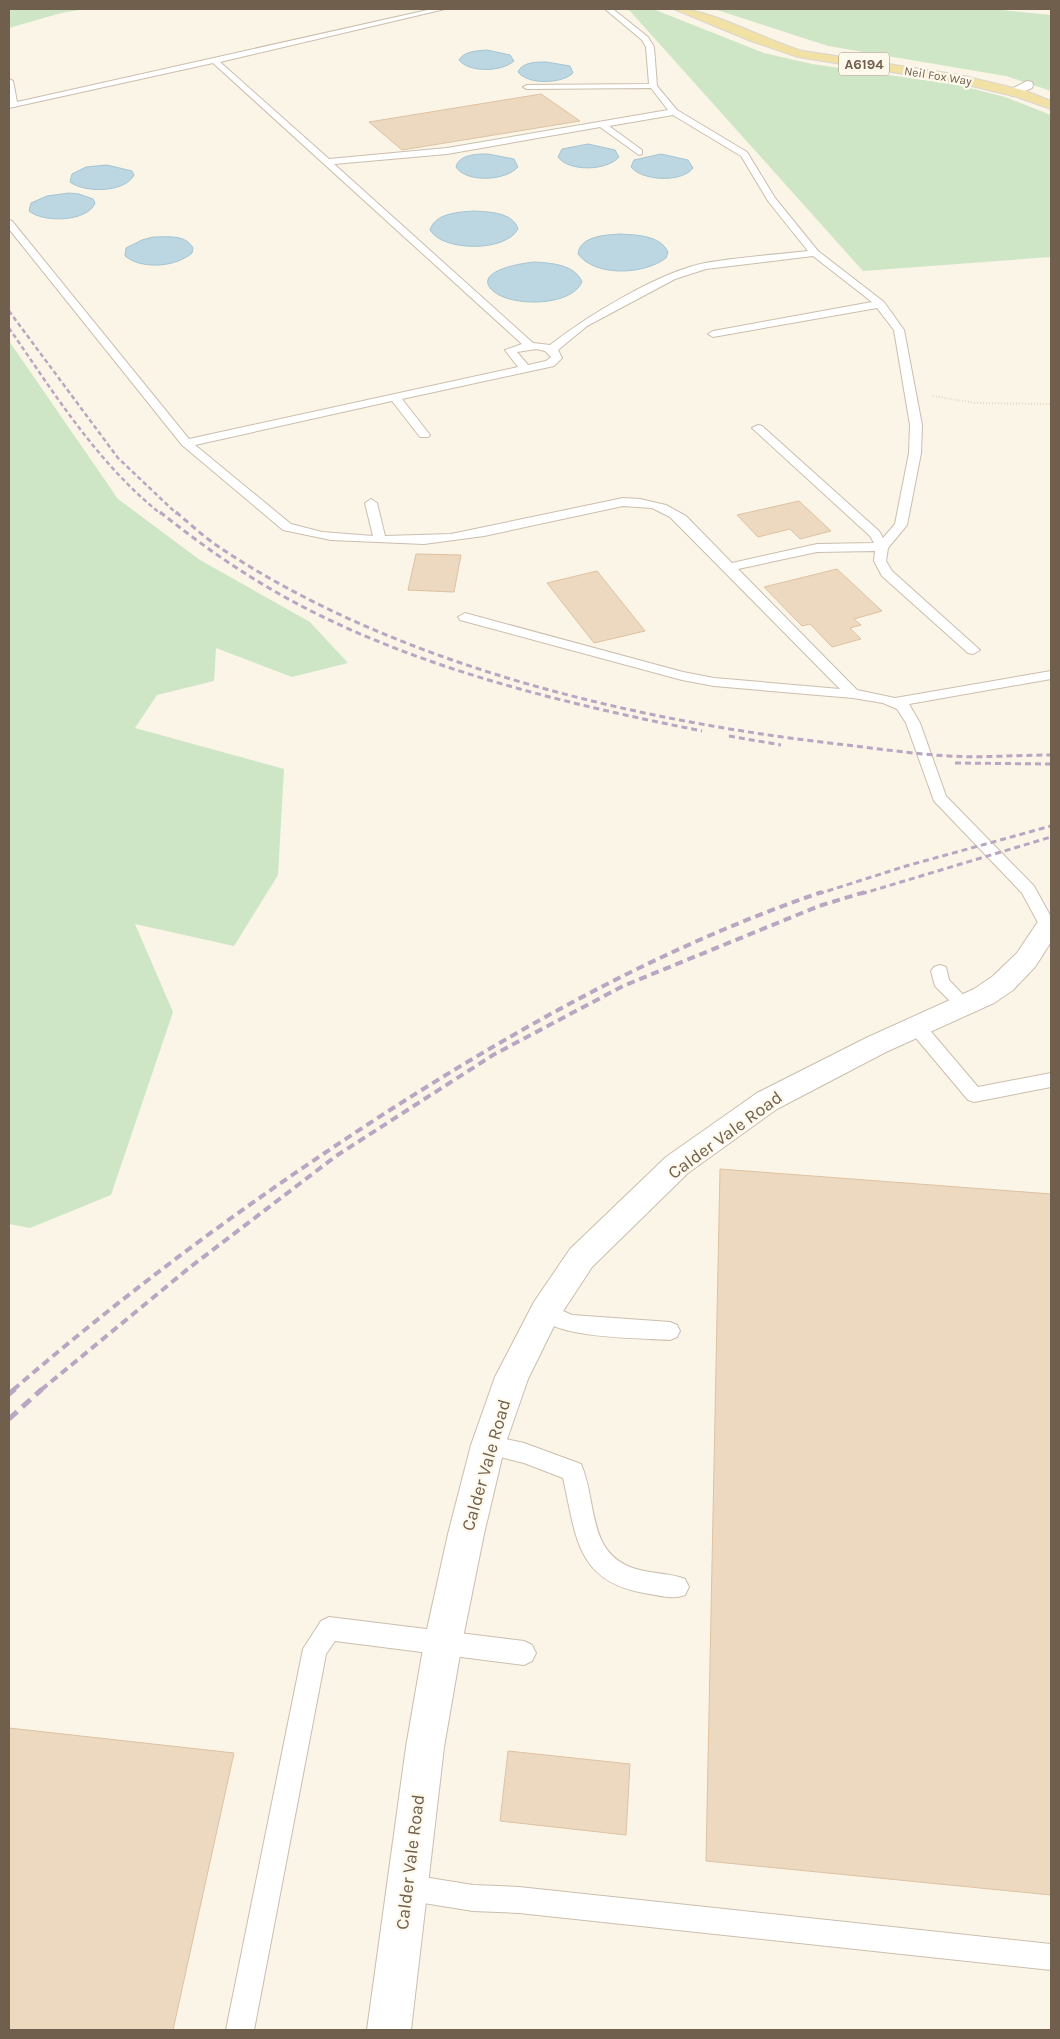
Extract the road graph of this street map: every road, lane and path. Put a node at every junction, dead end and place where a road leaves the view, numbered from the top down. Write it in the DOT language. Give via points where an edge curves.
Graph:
graph roads {
  1 [pos="441,9"];
  2 [pos="609,9"];
  3 [pos="680,9"];
  4 [pos="215,60"];
  5 [pos="9,81"];
  6 [pos="1027,85"];
  7 [pos="653,86"];
  8 [pos="527,87"];
  9 [pos="1012,92"];
  10 [pos="12,105"];
  11 [pos="1051,105"];
  12 [pos="674,112"];
  13 [pos="602,125"];
  14 [pos="639,152"];
  15 [pos="327,162"];
  16 [pos="9,223"];
  17 [pos="815,253"];
  18 [pos="880,304"];
  19 [pos="713,334"];
  20 [pos="530,346"];
  21 [pos="551,350"];
  22 [pos="525,369"];
  23 [pos="907,386"];
  24 [pos="395,398"];
  25 [pos="1051,404"];
  26 [pos="758,428"];
  27 [pos="424,435"];
  28 [pos="186,442"];
  29 [pos="371,503"];
  30 [pos="380,540"];
  31 [pos="882,547"];
  32 [pos="729,567"];
  33 [pos="465,617"];
  34 [pos="974,650"];
  35 [pos="1051,674"];
  36 [pos="853,694"];
  37 [pos="894,702"];
  38 [pos="1049,925"];
  39 [pos="940,971"];
  40 [pos="964,1004"];
  41 [pos="916,1026"];
  42 [pos="1051,1080"];
  43 [pos="545,1312"];
  44 [pos="670,1331"];
  45 [pos="488,1445"];
  46 [pos="677,1587"];
  47 [pos="443,1643"];
  48 [pos="524,1653"];
  49 [pos="406,1887"];
  50 [pos="1051,1957"];
  51 [pos="240,2030"];
  52 [pos="389,2030"];
  1 -- 4 [label="lane"];
  2 -- 7 [label="lane" via="650,47"];
  3 -- 9 [label="main road, Neil Fox Way / A6194" via="765,43 800,53 950,78"];
  4 -- 10 [label="lane"];
  4 -- 15 [label="lane"];
  5 -- 10 [label="lane"];
  6 -- 9 [label="street"];
  7 -- 8 [label="lane"];
  7 -- 12 [label="lane"];
  9 -- 11 [label="main road, Neil Fox Way / A6194"];
  12 -- 13 [label="lane"];
  12 -- 17 [label="lane" via="744,154 771,199"];
  13 -- 14 [label="lane"];
  13 -- 15 [label="lane" via="447,151"];
  15 -- 20 [label="lane"];
  16 -- 28 [label="lane"];
  17 -- 18 [label="lane"];
  17 -- 21 [label="lane" via="705,266 671,277 583,324"];
  18 -- 19 [label="lane"];
  18 -- 23 [label="lane" via="899,330"];
  20 -- 21 [label="lane"];
  20 -- 22 [label="lane" via="510,350"];
  21 -- 22 [label="lane" via="556,354 556,360"];
  22 -- 24 [label="lane"];
  23 -- 25 [label="path" via="950,401"];
  23 -- 31 [label="lane" via="916,426 915,453 901,524"];
  24 -- 27 [label="lane"];
  24 -- 28 [label="lane"];
  26 -- 31 [label="lane" via="875,534"];
  28 -- 30 [label="lane" via="287,528 307,535"];
  29 -- 30 [label="lane"];
  30 -- 32 [label="lane" via="463,536 623,502 648,503 668,508 682,519"];
  31 -- 32 [label="lane" via="817,548"];
  31 -- 34 [label="lane" via="880,561 887,573"];
  32 -- 36 [label="lane"];
  33 -- 36 [label="lane" via="682,676 714,682"];
  35 -- 37 [label="lane"];
  36 -- 37 [label="lane"];
  37 -- 38 [label="lane" via="903,706 913,724 939,798 1028,890"];
  38 -- 40 [label="street, Calder Vale Road" via="1026,960 1003,983"];
  39 -- 40 [label="lane" via="941,982"];
  40 -- 41 [label="street, Calder Vale Road"];
  41 -- 42 [label="lane" via="974,1095"];
  41 -- 43 [label="street, Calder Vale Road" via="767,1101 677,1166 581,1258"];
  43 -- 44 [label="lane" via="570,1324"];
  43 -- 45 [label="street, Calder Vale Road" via="512,1377"];
  45 -- 46 [label="lane" via="524,1453 573,1471 591,1548 606,1567 635,1580"];
  45 -- 47 [label="street, Calder Vale Road"];
  47 -- 48 [label="lane"];
  47 -- 49 [label="street, Calder Vale Road"];
  47 -- 51 [label="lane" via="329,1629 315,1649"];
  49 -- 50 [label="lane" via="473,1898 538,1902"];
  49 -- 52 [label="street, Calder Vale Road"];
}
